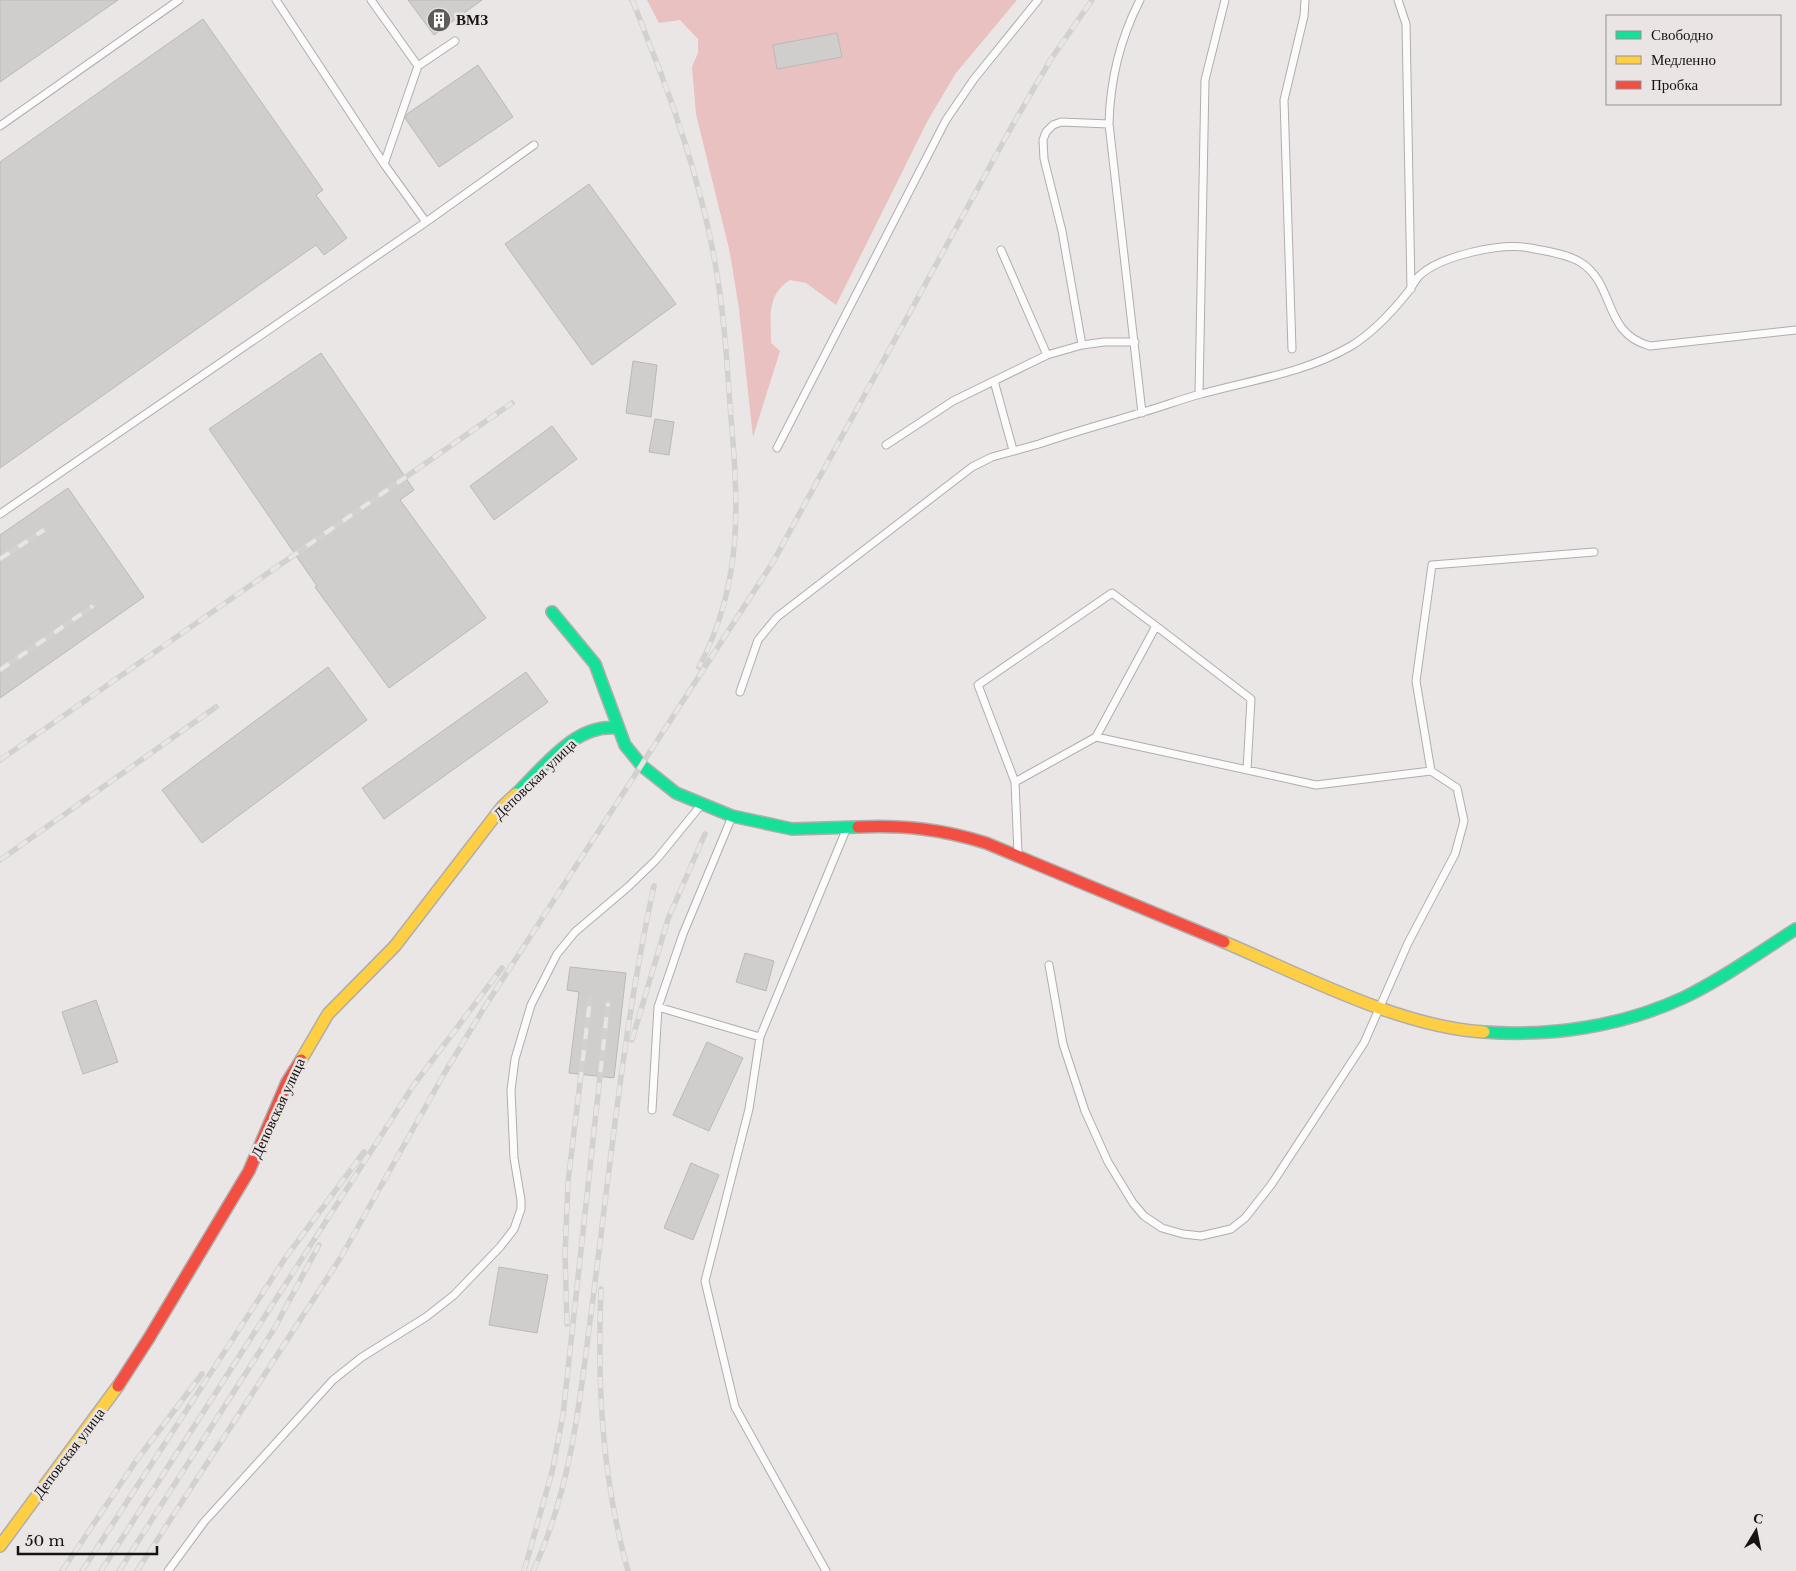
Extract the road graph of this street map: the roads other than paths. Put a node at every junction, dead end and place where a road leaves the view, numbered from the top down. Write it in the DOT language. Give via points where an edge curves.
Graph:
graph roads {
  1 [pos="179,0"];
  2 [pos="276,0"];
  3 [pos="372,0"];
  4 [pos="1038,0"];
  5 [pos="1140,0"];
  6 [pos="1225,0"];
  7 [pos="1305,0"];
  8 [pos="1398,0"];
  9 [pos="455,41"];
  10 [pos="418,66"];
  11 [pos="1109,124"];
  12 [pos="0,126"];
  13 [pos="534,145"];
  14 [pos="384,164"];
  15 [pos="426,222"];
  16 [pos="1001,250"];
  17 [pos="1411,289"];
  18 [pos="1796,330"];
  19 [pos="1135,342"];
  20 [pos="1082,345"];
  21 [pos="1292,349"];
  22 [pos="1048,355"];
  23 [pos="994,381"];
  24 [pos="1199,394"];
  25 [pos="1142,413"];
  26 [pos="886,445"];
  27 [pos="777,448"];
  28 [pos="1013,450"];
  29 [pos="0,514"];
  30 [pos="1594,552"];
  31 [pos="552,612"];
  32 [pos="1156,626"];
  33 [pos="740,692"];
  34 [pos="616,728"];
  35 [pos="1096,737"];
  36 [pos="1246,770"];
  37 [pos="1431,771"];
  38 [pos="1015,782"];
  39 [pos="701,804"];
  40 [pos="732,816"];
  41 [pos="848,826"];
  42 [pos="1018,855"];
  43 [pos="1796,929"];
  44 [pos="1049,965"];
  45 [pos="1380,1006"];
  46 [pos="658,1007"];
  47 [pos="760,1037"];
  48 [pos="652,1110"];
  49 [pos="0,1546"];
  50 [pos="168,1571"];
  51 [pos="826,1571"];
  1 -- 12 [label="lane"];
  2 -- 14 [label="lane"];
  3 -- 10 [label="lane"];
  4 -- 27 [label="lane" via="974,79 946,120"];
  5 -- 11 [label="lane" via="1121,44 1109,101"];
  6 -- 24 [label="lane" via="1205,80"];
  7 -- 21 [label="lane" via="1284,100"];
  8 -- 17 [label="lane" via="1406,24"];
  9 -- 10 [label="lane"];
  10 -- 14 [label="lane"];
  11 -- 19 [label="lane"];
  11 -- 20 [label="lane" via="1061,122 1046,132 1043,140 1044,159 1062,231"];
  13 -- 15 [label="lane"];
  14 -- 15 [label="lane"];
  15 -- 29 [label="lane"];
  16 -- 22 [label="lane"];
  17 -- 18 [label="lane" via="1419,276 1442,262 1500,247 1527,247 1581,262 1598,280 1616,322 1636,342 1650,346 1669,345"];
  17 -- 24 [label="lane" via="1380,323 1351,346 1294,370"];
  19 -- 20 [label="lane"];
  19 -- 25 [label="lane"];
  20 -- 22 [label="lane"];
  22 -- 23 [label="lane"];
  23 -- 26 [label="lane" via="953,401"];
  23 -- 28 [label="lane"];
  24 -- 25 [label="lane"];
  25 -- 28 [label="lane"];
  28 -- 33 [label="lane" via="992,457 952,480 776,617 758,640"];
  30 -- 37 [label="lane" via="1432,565 1416,681"];
  31 -- 34 [label="street" via="594,664 612,705"];
  32 -- 35 [label="lane"];
  32 -- 36 [label="lane" via="1251,699"];
  32 -- 38 [label="lane" via="1112,593 978,685"];
  34 -- 39 [label="street" via="625,745 655,779"];
  34 -- 49 [label="street, Деповская улица" via="609,727 574,738 509,800 395,946 328,1014 287,1082 249,1171 150,1338 103,1408"];
  35 -- 36 [label="lane"];
  35 -- 38 [label="lane"];
  36 -- 37 [label="lane" via="1316,786"];
  37 -- 45 [label="lane" via="1457,788 1464,821 1455,854 1408,943"];
  38 -- 42 [label="lane"];
  39 -- 40 [label="street"];
  39 -- 50 [label="lane" via="656,860 563,946 531,1006 515,1059 511,1090 521,1200 514,1229 454,1295 333,1380 204,1522"];
  40 -- 41 [label="street" via="792,829"];
  40 -- 46 [label="lane" via="683,934"];
  41 -- 42 [label="street" via="898,825 950,832"];
  41 -- 47 [label="lane"];
  42 -- 45 [label="street"];
  43 -- 45 [label="street" via="1702,987 1668,1004 1552,1032 1478,1032"];
  44 -- 45 [label="lane" via="1067,1059 1085,1111 1108,1162 1144,1216 1162,1228 1183,1234 1201,1236 1231,1229 1256,1205 1348,1069"];
  46 -- 47 [label="lane"];
  46 -- 48 [label="lane"];
  47 -- 51 [label="lane" via="749,1108 705,1281 735,1407"];
}
